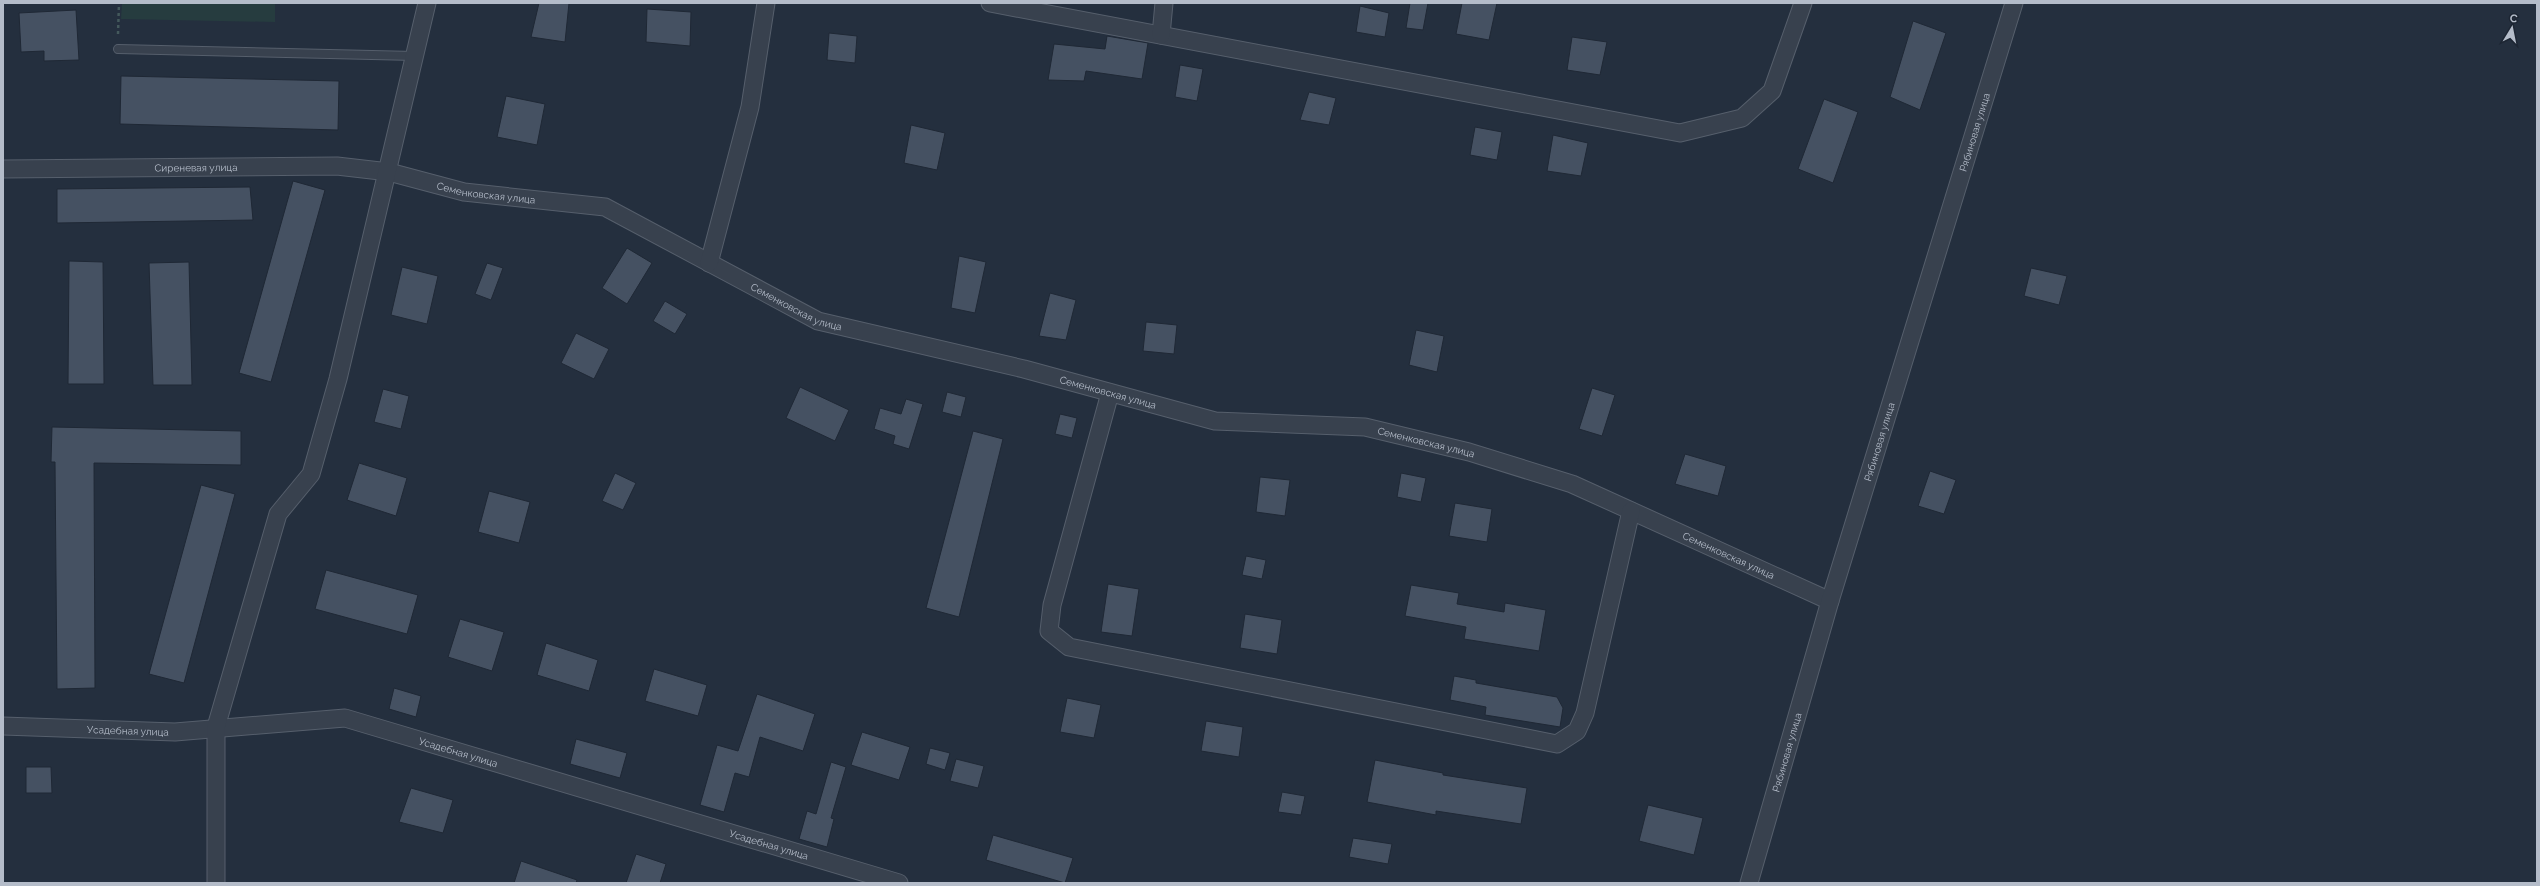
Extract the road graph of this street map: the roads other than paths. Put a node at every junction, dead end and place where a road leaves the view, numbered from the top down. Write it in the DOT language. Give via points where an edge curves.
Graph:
graph roads {
  1 [pos="427,3"];
  2 [pos="766,3"];
  3 [pos="990,3"];
  4 [pos="1164,3"];
  5 [pos="1803,3"];
  6 [pos="2014,3"];
  7 [pos="1161,35"];
  8 [pos="118,49"];
  9 [pos="415,56"];
  10 [pos="3,169"];
  11 [pos="389,172"];
  12 [pos="709,263"];
  13 [pos="1110,392"];
  14 [pos="1631,510"];
  15 [pos="1830,601"];
  16 [pos="3,726"];
  17 [pos="216,727"];
  18 [pos="216,883"];
  19 [pos="899,883"];
  20 [pos="1749,883"];
  1 -- 9 [label="street"];
  2 -- 12 [label="street" via="750,107"];
  3 -- 7 [label="street"];
  4 -- 7 [label="street"];
  5 -- 7 [label="street" via="1772,91 1742,118 1680,133"];
  6 -- 15 [label="street, Рябиновая улица"];
  8 -- 9 [label="lane"];
  9 -- 11 [label="street"];
  10 -- 11 [label="street, Сиреневая улица" via="287,165 337,166"];
  11 -- 12 [label="street, Семенковская улица" via="464,192 605,207"];
  11 -- 17 [label="street" via="338,379 311,474 278,514"];
  12 -- 13 [label="street, Семенковская улица" via="818,321 1024,369"];
  13 -- 14 [label="street, Семенковская улица" via="1215,421 1365,427 1469,452 1557,480"];
  13 -- 14 [label="street" via="1052,605 1049,631 1069,647 1556,744 1577,731 1585,713"];
  14 -- 15 [label="street, Семенковская улица"];
  15 -- 20 [label="street, Рябиновая улица"];
  16 -- 17 [label="street, Усадебная улица" via="174,732"];
  17 -- 18 [label="street"];
  17 -- 19 [label="street, Усадебная улица" via="345,718"];
}
